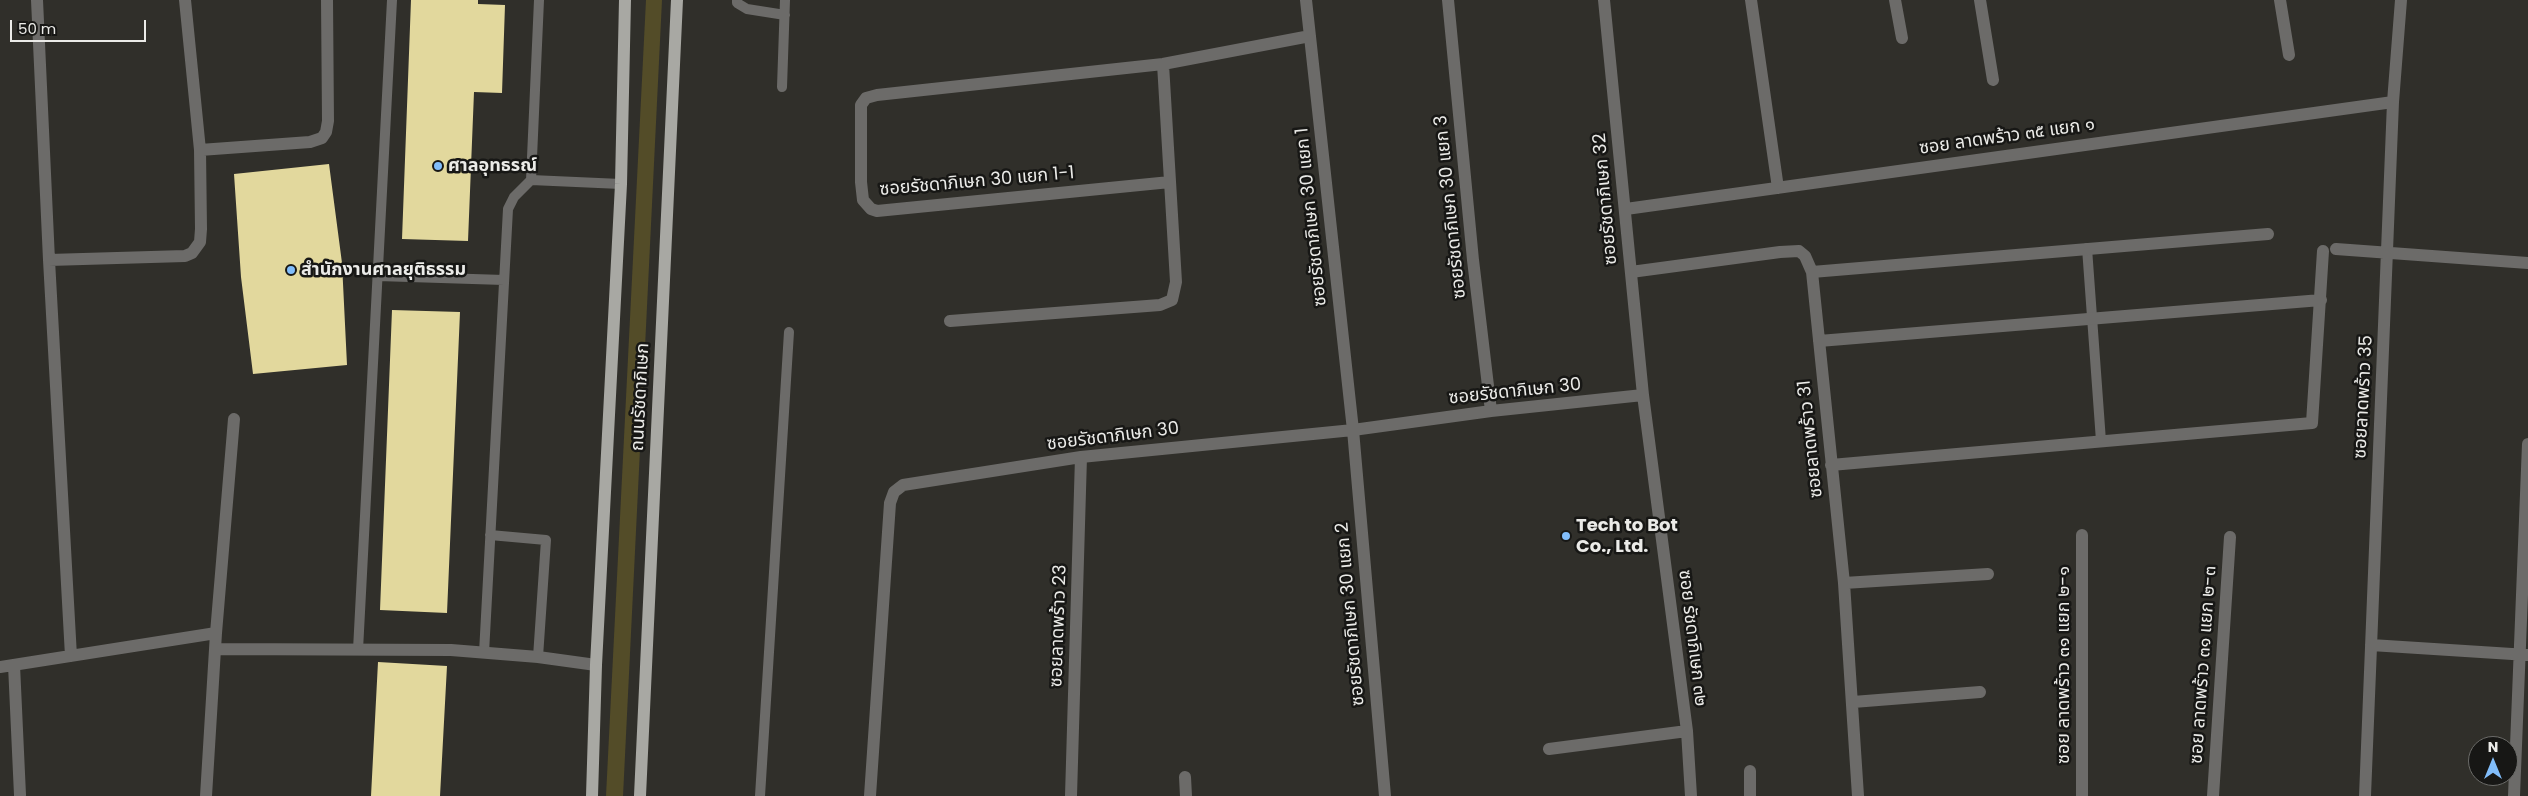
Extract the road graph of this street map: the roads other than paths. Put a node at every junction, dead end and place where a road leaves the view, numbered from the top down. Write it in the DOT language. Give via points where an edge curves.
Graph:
graph roads {
  1 [pos="37,0"];
  2 [pos="185,0"];
  3 [pos="327,0"];
  4 [pos="392,0"];
  5 [pos="539,0"];
  6 [pos="625,0"];
  7 [pos="677,0"];
  8 [pos="737,0"];
  9 [pos="785,0"];
  10 [pos="1306,0"];
  11 [pos="1448,0"];
  12 [pos="1604,0"];
  13 [pos="1751,0"];
  14 [pos="1895,0"];
  15 [pos="1980,0"];
  16 [pos="2280,0"];
  17 [pos="2401,0"];
  18 [pos="784,15"];
  19 [pos="1310,36"];
  20 [pos="1902,38"];
  21 [pos="2289,55"];
  22 [pos="1163,64"];
  23 [pos="1993,80"];
  24 [pos="782,87"];
  25 [pos="2393,102"];
  26 [pos="200,150"];
  27 [pos="531,180"];
  28 [pos="1170,182"];
  29 [pos="621,184"];
  30 [pos="1778,188"];
  31 [pos="1626,209"];
  32 [pos="2268,234"];
  33 [pos="2087,248"];
  34 [pos="2388,252"];
  35 [pos="48,260"];
  36 [pos="2528,263"];
  37 [pos="1631,272"];
  38 [pos="1812,272"];
  39 [pos="378,276"];
  40 [pos="504,280"];
  41 [pos="2321,300"];
  42 [pos="2090,319"];
  43 [pos="950,321"];
  44 [pos="789,332"];
  45 [pos="1819,341"];
  46 [pos="1643,395"];
  47 [pos="1491,411"];
  48 [pos="234,419"];
  49 [pos="1353,430"];
  50 [pos="2101,441"];
  51 [pos="2528,444"];
  52 [pos="1081,457"];
  53 [pos="1831,465"];
  54 [pos="490,535"];
  55 [pos="2082,535"];
  56 [pos="2230,537"];
  57 [pos="1988,574"];
  58 [pos="1844,583"];
  59 [pos="216,633"];
  60 [pos="2371,645"];
  61 [pos="215,649"];
  62 [pos="358,650"];
  63 [pos="484,652"];
  64 [pos="2524,655"];
  65 [pos="71,656"];
  66 [pos="538,657"];
  67 [pos="14,665"];
  68 [pos="596,665"];
  69 [pos="0,668"];
  70 [pos="1980,692"];
  71 [pos="1853,702"];
  72 [pos="1687,731"];
  73 [pos="1549,749"];
  74 [pos="1750,771"];
  75 [pos="1185,777"];
  76 [pos="20,795"];
  77 [pos="206,796"];
  78 [pos="592,796"];
  79 [pos="640,796"];
  80 [pos="760,796"];
  81 [pos="870,796"];
  82 [pos="1072,796"];
  83 [pos="1186,796"];
  84 [pos="1385,796"];
  85 [pos="1691,796"];
  86 [pos="1750,796"];
  87 [pos="1858,796"];
  88 [pos="2082,796"];
  89 [pos="2213,796"];
  90 [pos="2365,796"];
  91 [pos="2514,796"];
  1 -- 35 [label="street"];
  2 -- 26 [label="street"];
  3 -- 26 [label="street" via="328,121 322,138 310,142"];
  4 -- 39 [label="lane"];
  5 -- 27 [label="lane"];
  6 -- 29 [label="main road, ถนนรัชดาภิเษก"];
  7 -- 79 [label="main road, ถนนรัชดาภิเษก"];
  8 -- 18 [label="lane" via="747,9"];
  9 -- 18 [label="lane"];
  10 -- 19 [label="street, ซอยรัชดาภิเษก 30 แยก 1"];
  11 -- 47 [label="street, ซอยรัชดาภิเษก 30 แยก 3"];
  12 -- 31 [label="street, ซอยรัชดาภิเษก 32"];
  13 -- 30 [label="street"];
  14 -- 20 [label="street"];
  15 -- 23 [label="street"];
  16 -- 21 [label="street"];
  17 -- 25 [label="street, ซอยลาดพร้าว 35"];
  18 -- 24 [label="lane"];
  19 -- 22 [label="street, ซอยรัชดาภิเษก 30 แยก 1-1"];
  19 -- 49 [label="street, ซอยรัชดาภิเษก 30 แยก 1"];
  22 -- 28 [label="street"];
  22 -- 28 [label="street, ซอยรัชดาภิเษก 30 แยก 1-1" via="866,98 861,105 861,182 863,200 877,211"];
  25 -- 30 [label="street, ซอย ลาดพร้าว ๓๕ แยก ๑"];
  25 -- 34 [label="street, ซอยลาดพร้าว 35"];
  26 -- 35 [label="street" via="200,242 192,253 185,256"];
  27 -- 29 [label="lane"];
  27 -- 40 [label="lane" via="514,197 508,209"];
  28 -- 43 [label="street" via="1176,282 1172,300 1160,305"];
  29 -- 68 [label="main road, ถนนรัชดาภิเษก"];
  30 -- 31 [label="street, ซอย ลาดพร้าว ๓๕ แยก ๑"];
  31 -- 37 [label="street, ซอยรัชดาภิเษก 32"];
  32 -- 33 [label="street"];
  33 -- 38 [label="street"];
  33 -- 42 [label="lane"];
  34 -- 36 [label="street"];
  34 -- 41 [label="street" via="2330,250"];
  34 -- 60 [label="street, ซอยลาดพร้าว 35"];
  35 -- 65 [label="street"];
  37 -- 38 [label="street, ซอยลาดพร้าว 31" via="1799,251"];
  37 -- 46 [label="street, ซอยรัชดาภิเษก 32"];
  38 -- 45 [label="street, ซอยลาดพร้าว 31"];
  39 -- 40 [label="lane"];
  39 -- 62 [label="lane"];
  40 -- 54 [label="lane"];
  41 -- 42 [label="street"];
  41 -- 50 [label="street" via="2312,422"];
  42 -- 45 [label="street"];
  42 -- 50 [label="lane"];
  44 -- 80 [label="lane"];
  45 -- 53 [label="street, ซอยลาดพร้าว 31"];
  46 -- 47 [label="street, ซอยรัชดาภิเษก 30"];
  46 -- 72 [label="street, ซอย รัชดาภิเษก ๓๒"];
  47 -- 49 [label="street, ซอยรัชดาภิเษก 30"];
  48 -- 59 [label="street"];
  49 -- 52 [label="street, ซอยรัชดาภิเษก 30"];
  49 -- 84 [label="street, ซอยรัชดาภิเษก 30 แยก 2"];
  50 -- 53 [label="street"];
  51 -- 64 [label="street"];
  52 -- 81 [label="street, ซอยรัชดาภิเษก 30" via="903,484 894,492 890,503"];
  52 -- 82 [label="street, ซอยลาดพร้าว 23"];
  53 -- 58 [label="street, ซอยลาดพร้าว 31"];
  54 -- 63 [label="lane"];
  54 -- 66 [label="lane" via="546,540"];
  55 -- 88 [label="street, ซอย ลาดพร้าว ๓๑ แยก ๒-๑"];
  56 -- 89 [label="street, ซอย ลาดพร้าว ๓๑ แยก ๒-๓"];
  57 -- 58 [label="street"];
  58 -- 71 [label="street, ซอยลาดพร้าว 31"];
  59 -- 61 [label="street"];
  59 -- 65 [label="street"];
  60 -- 64 [label="street"];
  60 -- 90 [label="street, ซอยลาดพร้าว 35"];
  61 -- 62 [label="street"];
  61 -- 77 [label="street"];
  62 -- 63 [label="street"];
  63 -- 66 [label="street"];
  64 -- 91 [label="street"];
  65 -- 67 [label="street"];
  66 -- 68 [label="street"];
  67 -- 69 [label="street"];
  67 -- 76 [label="street"];
  68 -- 78 [label="main road, ถนนรัชดาภิเษก"];
  70 -- 71 [label="street"];
  71 -- 87 [label="street, ซอยลาดพร้าว 31"];
  72 -- 73 [label="street"];
  72 -- 85 [label="street, ซอย รัชดาภิเษก ๓๒"];
  74 -- 86 [label="street"];
  75 -- 83 [label="street"];
}
